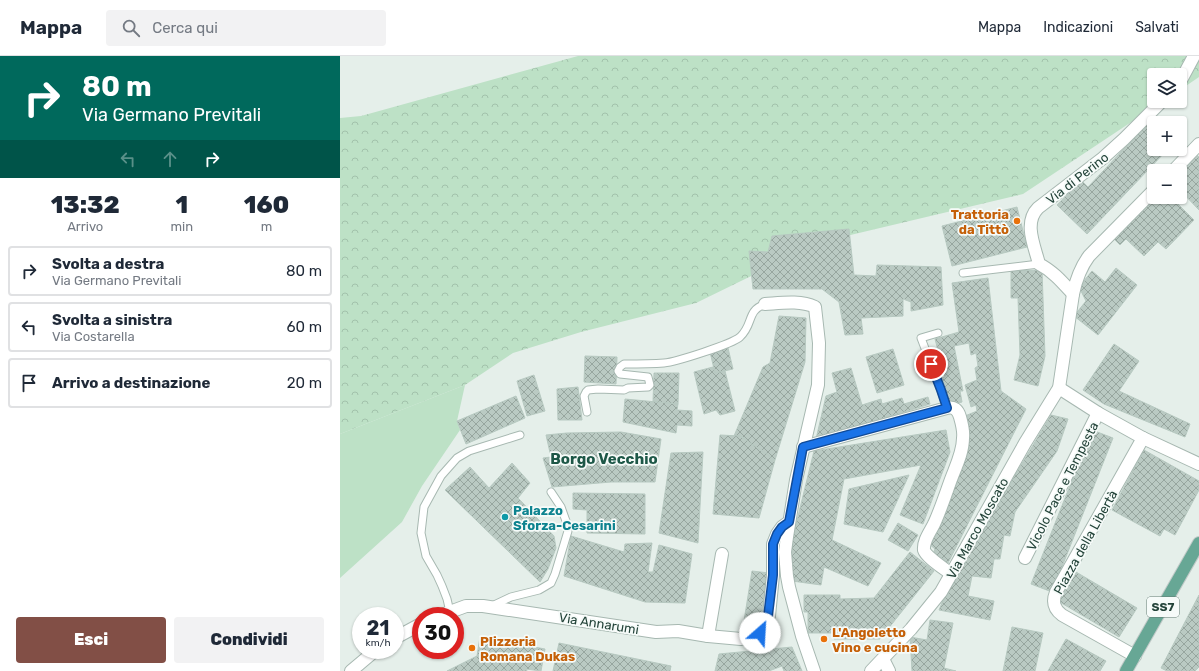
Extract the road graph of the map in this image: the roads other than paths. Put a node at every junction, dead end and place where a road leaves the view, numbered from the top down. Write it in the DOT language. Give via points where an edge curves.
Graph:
graph roads {
  1 [pos="1194,56"];
  2 [pos="1187,69"];
  3 [pos="1155,108"];
  4 [pos="1199,144"];
  5 [pos="1180,164"];
  6 [pos="1147,197"];
  7 [pos="1042,266"];
  8 [pos="963,273"];
  9 [pos="1073,294"];
  10 [pos="765,304"];
  11 [pos="938,333"];
  12 [pos="1059,388"];
  13 [pos="950,408"];
  14 [pos="587,412"];
  15 [pos="1098,414"];
  16 [pos="520,435"];
  17 [pos="1143,438"];
  18 [pos="803,447"];
  19 [pos="1199,464"];
  20 [pos="551,492"];
  21 [pos="789,522"];
  22 [pos="1199,543"];
  23 [pos="722,554"];
  24 [pos="1025,558"];
  25 [pos="951,574"];
  26 [pos="444,607"];
  27 [pos="463,607"];
  28 [pos="490,607"];
  29 [pos="708,636"];
  30 [pos="1134,656"];
  31 [pos="365,659"];
  32 [pos="883,659"];
  33 [pos="351,671"];
  34 [pos="814,671"];
  35 [pos="871,671"];
  36 [pos="889,671"];
  37 [pos="1126,671"];
  1 -- 2 [label="street"];
  3 -- 7 [label="street, Via di Perino" via="1114,148 1036,211 1030,226"];
  4 -- 5 [label="street"];
  6 -- 9 [label="street" via="1089,256 1079,272"];
  7 -- 8 [label="lane"];
  7 -- 9 [label="street"];
  9 -- 12 [label="street"];
  10 -- 14 [label="lane" via="756,308 748,327 738,338 724,345 669,362 624,364 618,371 620,374 648,377 648,387 588,390 584,396"];
  10 -- 18 [label="street" via="801,302 815,307 819,343 818,376"];
  11 -- 13 [label="lane" via="921,338"];
  12 -- 15 [label="street"];
  12 -- 25 [label="street, Via Marco Moscato"];
  13 -- 18 [label="street"];
  13 -- 25 [label="street" via="959,414 963,432 962,447 924,550"];
  15 -- 17 [label="street"];
  15 -- 24 [label="street, Vicolo Pace e Tempesta"];
  16 -- 26 [label="lane" via="469,451 457,458 441,476 424,507 421,533 426,556 442,586"];
  17 -- 19 [label="street"];
  17 -- 30 [label="street, Piazza della Libertà" via="1056,592 1054,602 1062,615"];
  18 -- 21 [label="street"];
  20 -- 28 [label="lane" via="561,507 568,531 551,583 539,590 511,597"];
  21 -- 29 [label="street, Via Annarumi" via="777,534 772,548 773,575 764,629 746,638"];
  21 -- 34 [label="street" via="785,552 787,576"];
  22 -- 30 [label="main road, SS7"];
  23 -- 29 [label="street"];
  25 -- 32 [label="street, Via Marco Moscato" via="922,617"];
  27 -- 28 [label="street, Via Annarumi"];
  28 -- 29 [label="street, Via Annarumi" via="656,632 678,631"];
  30 -- 37 [label="main road, SS7"];
  31 -- 33 [label="street"];
  32 -- 35 [label="street, Via Marco Moscato"];
  32 -- 36 [label="street"];
}
